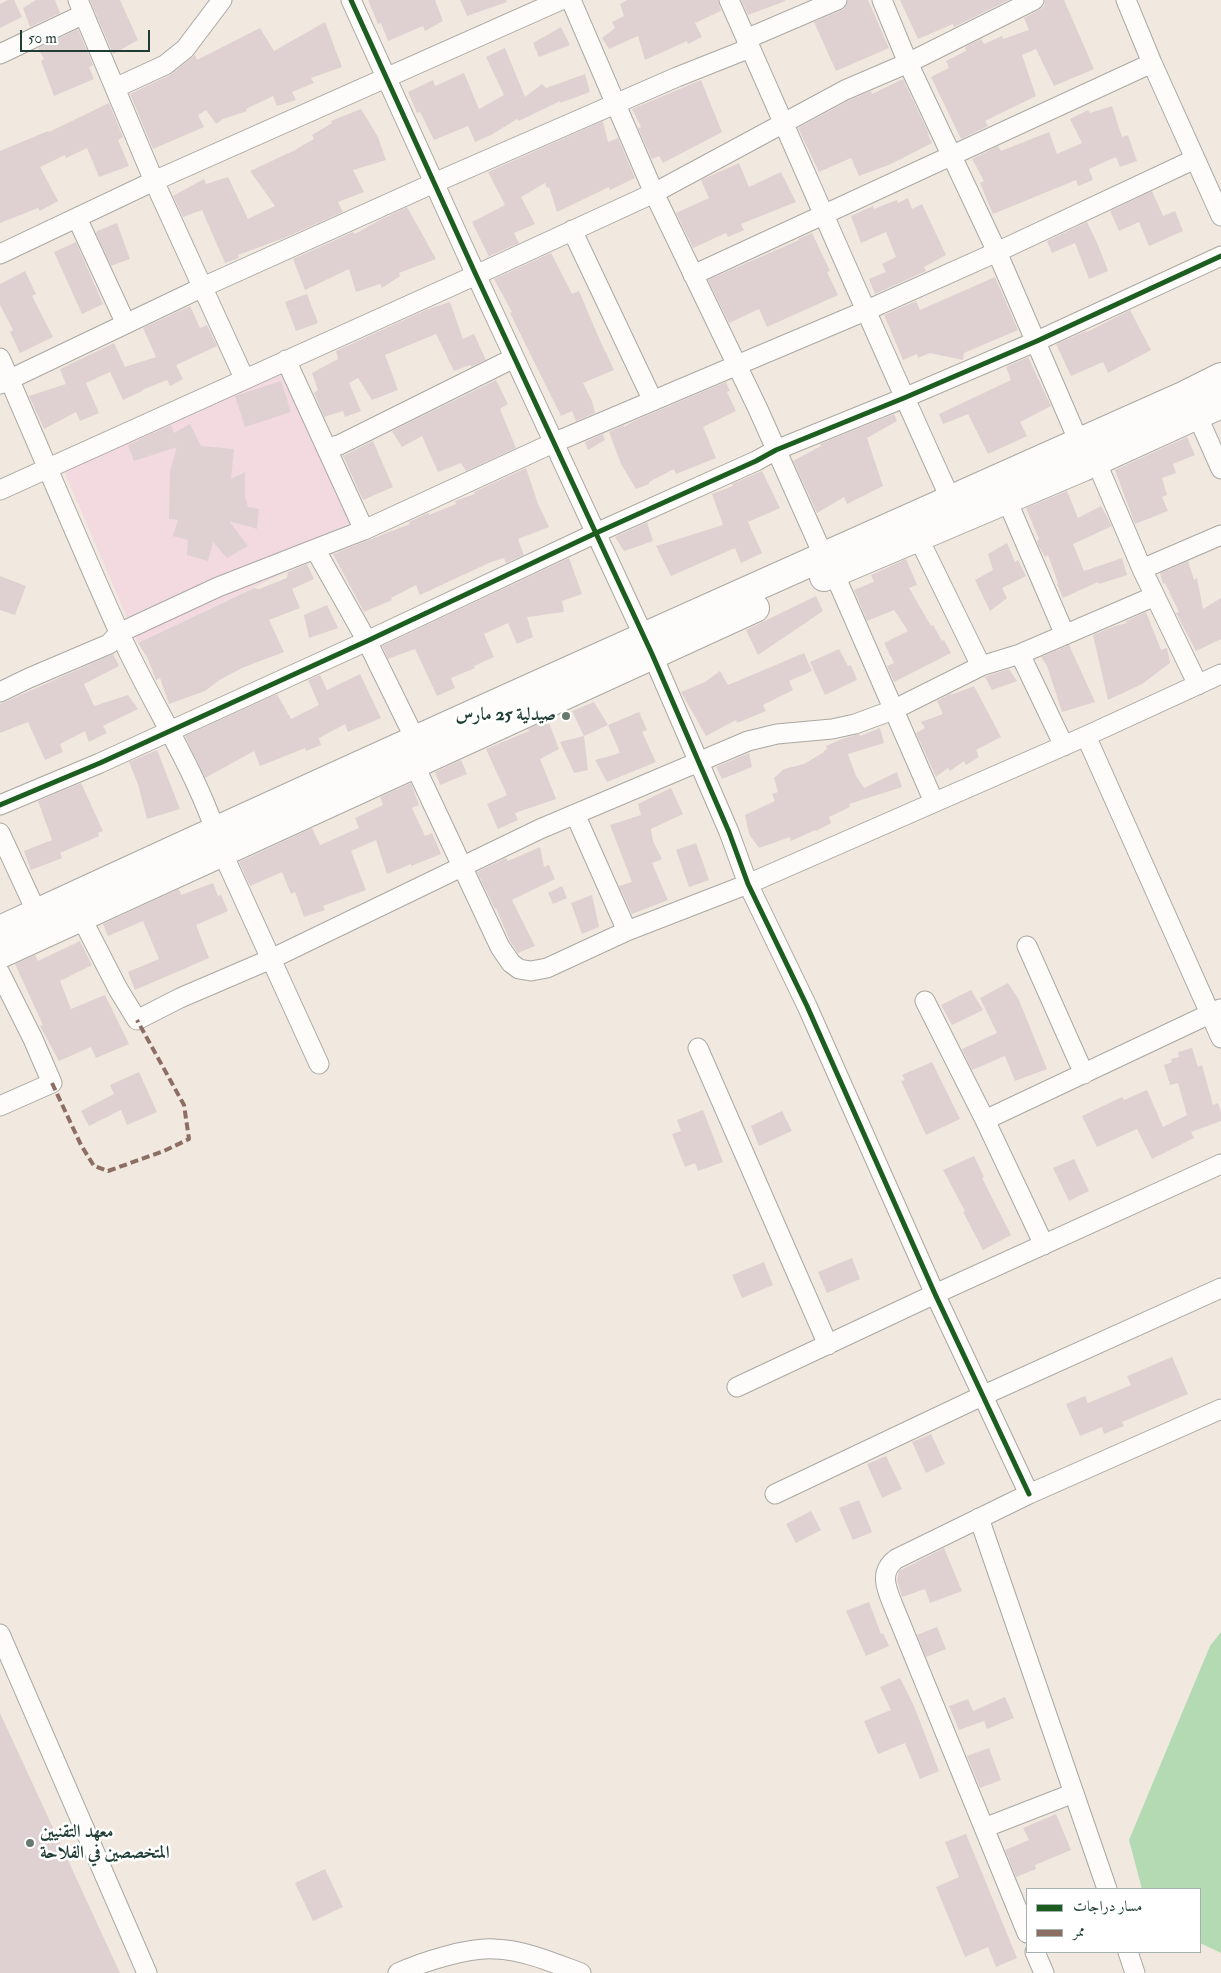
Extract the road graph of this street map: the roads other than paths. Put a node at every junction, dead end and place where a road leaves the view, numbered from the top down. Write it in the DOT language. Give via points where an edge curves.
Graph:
graph roads {
  1 [pos="222,0"];
  2 [pos="351,0"];
  3 [pos="561,0"];
  4 [pos="570,0"];
  5 [pos="729,0"];
  6 [pos="837,0"];
  7 [pos="882,0"];
  8 [pos="1034,0"];
  9 [pos="1126,0"];
  10 [pos="81,7"];
  11 [pos="748,43"];
  12 [pos="0,54"];
  13 [pos="908,63"];
  14 [pos="1152,63"];
  15 [pos="386,77"];
  16 [pos="115,88"];
  17 [pos="616,105"];
  18 [pos="785,124"];
  19 [pos="952,156"];
  20 [pos="1196,159"];
  21 [pos="154,181"];
  22 [pos="434,183"];
  23 [pos="654,192"];
  24 [pos="824,215"];
  25 [pos="1221,216"];
  26 [pos="77,218"];
  27 [pos="572,230"];
  28 [pos="997,252"];
  29 [pos="0,254"];
  30 [pos="1221,256"];
  31 [pos="476,275"];
  32 [pos="693,275"];
  33 [pos="203,287"];
  34 [pos="865,310"];
  35 [pos="126,324"];
  36 [pos="1037,341"];
  37 [pos="0,358"];
  38 [pos="514,358"];
  39 [pos="286,360"];
  40 [pos="737,365"];
  41 [pos="1221,377"];
  42 [pos="244,378"];
  43 [pos="5,382"];
  44 [pos="904,398"];
  45 [pos="653,401"];
  46 [pos="1209,410"];
  47 [pos="554,443"];
  48 [pos="327,448"];
  49 [pos="776,450"];
  50 [pos="1088,451"];
  51 [pos="49,468"];
  52 [pos="1221,469"];
  53 [pos="0,490"];
  54 [pos="1006,498"];
  55 [pos="951,500"];
  56 [pos="364,530"];
  57 [pos="596,533"];
  58 [pos="1221,535"];
  59 [pos="918,537"];
  60 [pos="315,549"];
  61 [pos="829,565"];
  62 [pos="1142,569"];
  63 [pos="1155,596"];
  64 [pos="119,633"];
  65 [pos="1065,635"];
  66 [pos="367,641"];
  67 [pos="648,645"];
  68 [pos="1020,654"];
  69 [pos="981,666"];
  70 [pos="1221,674"];
  71 [pos="1198,685"];
  72 [pos="0,692"];
  73 [pos="893,710"];
  74 [pos="170,730"];
  75 [pos="1086,736"];
  76 [pos="1064,746"];
  77 [pos="418,754"];
  78 [pos="700,762"];
  79 [pos="934,802"];
  80 [pos="0,805"];
  81 [pos="575,814"];
  82 [pos="0,833"];
  83 [pos="219,842"];
  84 [pos="463,866"];
  85 [pos="748,884"];
  86 [pos="37,913"];
  87 [pos="81,918"];
  88 [pos="0,930"];
  89 [pos="627,931"];
  90 [pos="1027,946"];
  91 [pos="0,954"];
  92 [pos="271,959"];
  93 [pos="0,973"];
  94 [pos="925,1001"];
  95 [pos="1215,1011"];
  96 [pos="1221,1038"];
  97 [pos="698,1048"];
  98 [pos="318,1064"];
  99 [pos="1084,1074"];
  100 [pos="0,1106"];
  101 [pos="985,1120"];
  102 [pos="1221,1164"];
  103 [pos="1044,1245"];
  104 [pos="1221,1288"];
  105 [pos="936,1294"];
  106 [pos="828,1345"];
  107 [pos="737,1388"];
  108 [pos="984,1395"];
  109 [pos="1221,1409"];
  110 [pos="775,1494"];
  111 [pos="1029,1494"];
  112 [pos="980,1518"];
  113 [pos="0,1634"];
  114 [pos="5,1660"];
  115 [pos="1074,1793"];
  116 [pos="984,1828"];
  117 [pos="1107,1888"];
  118 [pos="1026,1931"];
  119 [pos="1035,1953"];
  120 [pos="1128,1953"];
  121 [pos="573,1971"];
  122 [pos="148,1973"];
  123 [pos="398,1973"];
  124 [pos="1044,1973"];
  125 [pos="1135,1973"];
  1 -- 16 [label="street" via="185,49 165,64"];
  2 -- 15 [label="street"];
  3 -- 15 [label="street"];
  4 -- 17 [label="street"];
  5 -- 11 [label="street"];
  6 -- 11 [label="street"];
  7 -- 13 [label="street"];
  8 -- 13 [label="street"];
  9 -- 14 [label="street"];
  10 -- 12 [label="street"];
  10 -- 16 [label="street"];
  11 -- 17 [label="street"];
  11 -- 18 [label="street"];
  13 -- 18 [label="street" via="845,90"];
  13 -- 19 [label="street"];
  14 -- 19 [label="street"];
  14 -- 20 [label="street"];
  15 -- 21 [label="street"];
  15 -- 22 [label="street"];
  16 -- 21 [label="street"];
  17 -- 22 [label="street"];
  17 -- 23 [label="street"];
  18 -- 23 [label="street"];
  18 -- 24 [label="street"];
  19 -- 24 [label="street"];
  19 -- 28 [label="street"];
  20 -- 25 [label="street"];
  20 -- 28 [label="street"];
  21 -- 26 [label="street"];
  21 -- 33 [label="street"];
  22 -- 31 [label="street"];
  22 -- 33 [label="street"];
  23 -- 27 [label="street"];
  23 -- 32 [label="street"];
  24 -- 32 [label="street"];
  24 -- 34 [label="street"];
  26 -- 29 [label="street"];
  26 -- 35 [label="street"];
  27 -- 31 [label="street"];
  27 -- 45 [label="street"];
  28 -- 34 [label="street"];
  28 -- 36 [label="street"];
  30 -- 36 [label="street"];
  31 -- 38 [label="street"];
  31 -- 39 [label="street"];
  32 -- 40 [label="street"];
  33 -- 35 [label="street"];
  33 -- 42 [label="street"];
  34 -- 40 [label="street"];
  34 -- 44 [label="street"];
  35 -- 43 [label="street"];
  36 -- 44 [label="street"];
  36 -- 50 [label="street"];
  37 -- 43 [label="street"];
  38 -- 47 [label="street"];
  38 -- 48 [label="street" via="339,446"];
  39 -- 42 [label="street"];
  39 -- 48 [label="street"];
  40 -- 45 [label="street"];
  40 -- 49 [label="street"];
  41 -- 50 [label="main road"];
  42 -- 51 [label="street"];
  43 -- 51 [label="street"];
  44 -- 49 [label="street"];
  44 -- 55 [label="street"];
  45 -- 47 [label="street"];
  46 -- 50 [label="main road"];
  46 -- 52 [label="street"];
  47 -- 56 [label="street"];
  47 -- 57 [label="street"];
  48 -- 56 [label="street"];
  49 -- 57 [label="street"];
  49 -- 61 [label="street"];
  50 -- 54 [label="main road"];
  50 -- 55 [label="main road"];
  50 -- 62 [label="street"];
  51 -- 53 [label="street"];
  51 -- 64 [label="street"];
  54 -- 59 [label="main road"];
  54 -- 65 [label="street"];
  55 -- 61 [label="main road"];
  56 -- 60 [label="street"];
  57 -- 66 [label="street"];
  57 -- 67 [label="street"];
  58 -- 62 [label="street"];
  59 -- 61 [label="main road"];
  59 -- 69 [label="street"];
  60 -- 64 [label="street" via="218,587"];
  60 -- 66 [label="street"];
  61 -- 67 [label="main road"];
  61 -- 73 [label="street"];
  62 -- 63 [label="street"];
  63 -- 65 [label="street"];
  63 -- 71 [label="street"];
  64 -- 72 [label="street" via="109,644"];
  64 -- 74 [label="street"];
  65 -- 68 [label="street"];
  66 -- 74 [label="street"];
  66 -- 77 [label="street"];
  67 -- 77 [label="main road"];
  67 -- 78 [label="street"];
  68 -- 69 [label="street"];
  68 -- 76 [label="street"];
  69 -- 73 [label="street"];
  70 -- 71 [label="street"];
  71 -- 75 [label="street"];
  73 -- 78 [label="street" via="832,729 778,734 748,741"];
  73 -- 79 [label="street"];
  74 -- 80 [label="street"];
  74 -- 83 [label="street"];
  75 -- 76 [label="street"];
  75 -- 95 [label="street"];
  76 -- 79 [label="street"];
  77 -- 83 [label="main road"];
  77 -- 84 [label="street"];
  78 -- 81 [label="street"];
  78 -- 85 [label="street"];
  79 -- 85 [label="street"];
  81 -- 84 [label="street"];
  81 -- 89 [label="street"];
  82 -- 86 [label="street"];
  83 -- 86 [label="main road"];
  83 -- 87 [label="main road"];
  83 -- 92 [label="street"];
  84 -- 89 [label="street" via="500,947 519,969 547,968"];
  84 -- 92 [label="street"];
  85 -- 89 [label="street"];
  85 -- 105 [label="street" via="807,1006"];
  86 -- 88 [label="main road"];
  87 -- 91 [label="main road"];
  87 -- 92 [label="street" via="137,1020"];
  90 -- 99 [label="street"];
  92 -- 98 [label="street"];
  93 -- 100 [label="street" via="52,1084"];
  94 -- 101 [label="street"];
  95 -- 96 [label="street"];
  95 -- 99 [label="street"];
  97 -- 106 [label="street"];
  99 -- 101 [label="street"];
  101 -- 103 [label="street"];
  102 -- 103 [label="street"];
  103 -- 105 [label="street"];
  104 -- 108 [label="street"];
  105 -- 106 [label="street"];
  105 -- 108 [label="street"];
  106 -- 107 [label="street"];
  108 -- 110 [label="street"];
  108 -- 111 [label="street"];
  109 -- 111 [label="street"];
  111 -- 112 [label="street"];
  112 -- 115 [label="street"];
  112 -- 116 [label="street" via="896,1558 888,1566 885,1586"];
  113 -- 114 [label="street"];
  114 -- 122 [label="street"];
  115 -- 116 [label="street"];
  115 -- 117 [label="street"];
  116 -- 118 [label="street"];
  119 -- 124 [label="street"];
  120 -- 125 [label="street"];
  121 -- 123 [label="street" via="526,1954 495,1948 467,1950"];
}
